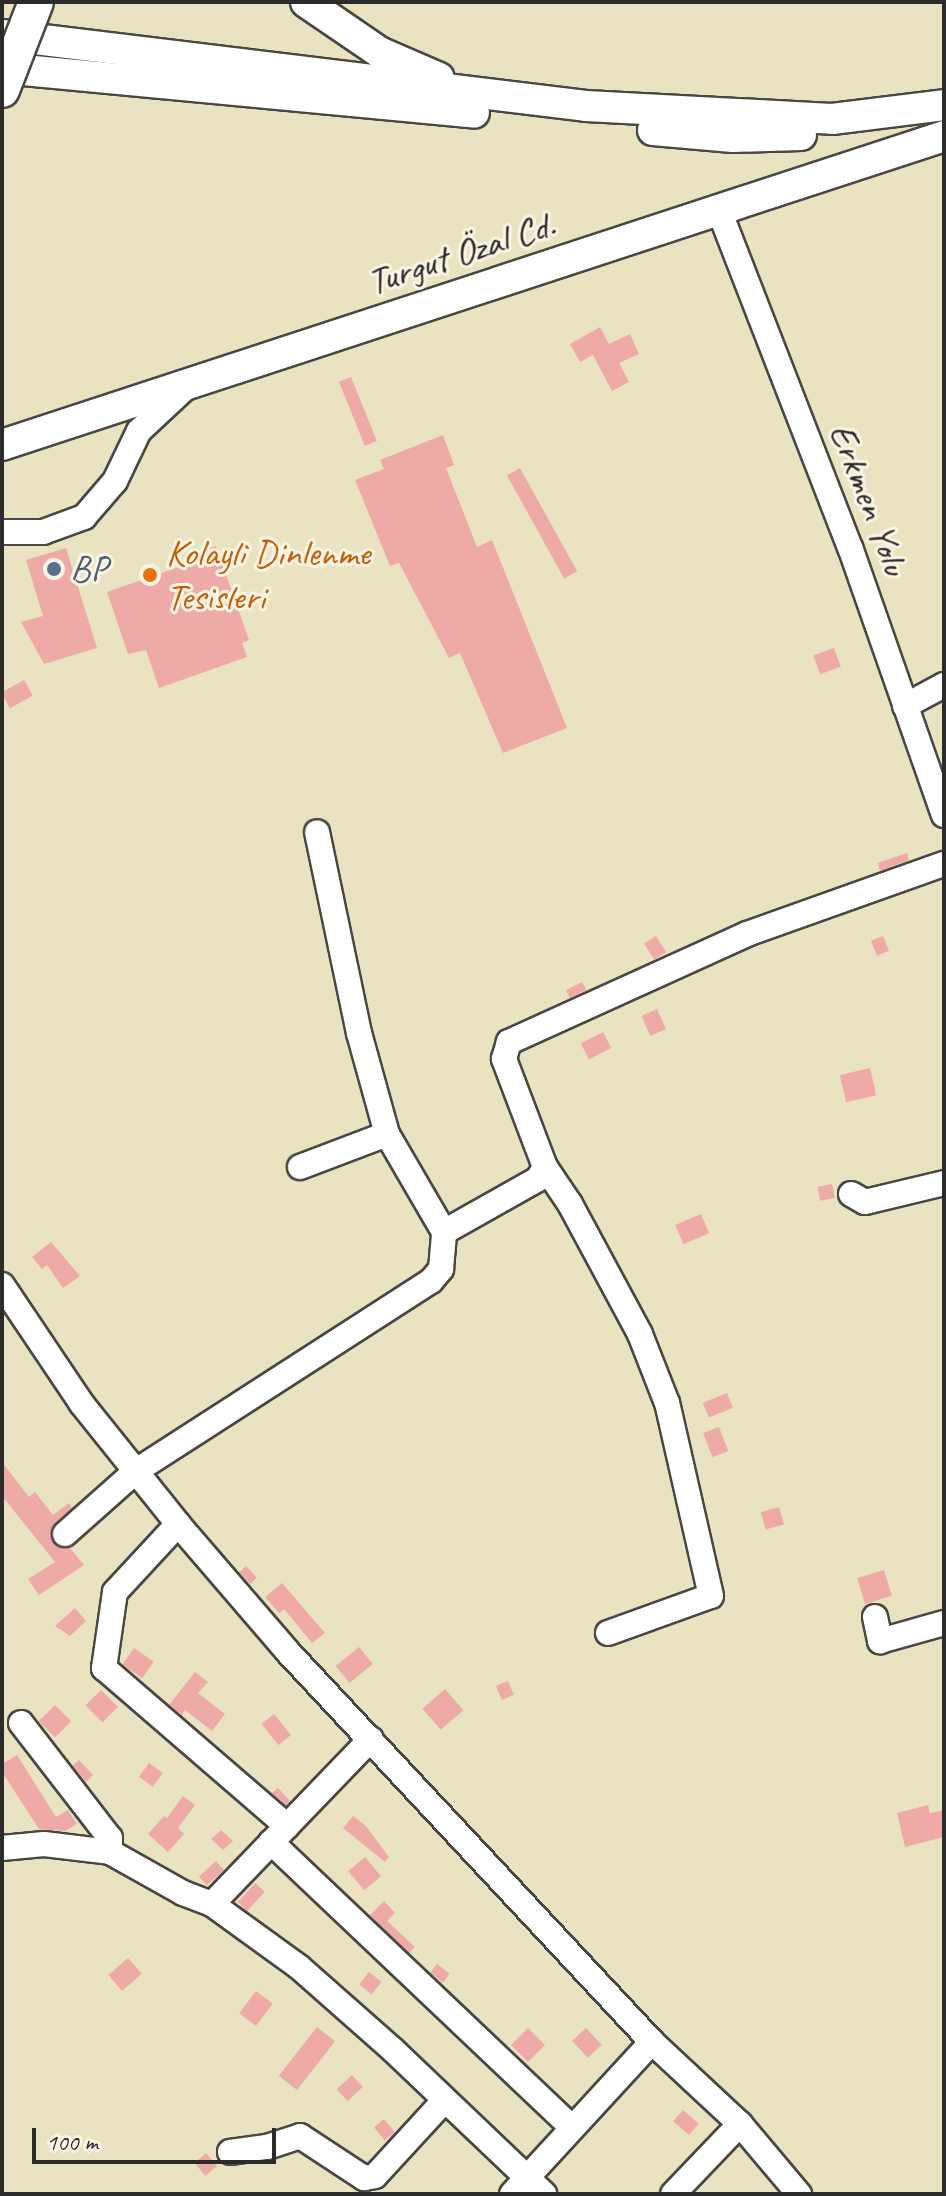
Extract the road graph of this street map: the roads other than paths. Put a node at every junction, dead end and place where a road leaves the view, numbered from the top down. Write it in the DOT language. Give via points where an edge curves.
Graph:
graph roads {
  1 [pos="36,2"];
  2 [pos="306,2"];
  3 [pos="2,35"];
  4 [pos="2,68"];
  5 [pos="2,90"];
  6 [pos="466,92"];
  7 [pos="944,105"];
  8 [pos="944,122"];
  9 [pos="944,136"];
  10 [pos="719,210"];
  11 [pos="193,383"];
  12 [pos="2,445"];
  13 [pos="2,532"];
  14 [pos="944,685"];
  15 [pos="905,706"];
  16 [pos="944,815"];
  17 [pos="317,832"];
  18 [pos="944,864"];
  19 [pos="387,1134"];
  20 [pos="300,1167"];
  21 [pos="545,1167"];
  22 [pos="944,1183"];
  23 [pos="851,1194"];
  24 [pos="444,1232"];
  25 [pos="2,1285"];
  26 [pos="136,1471"];
  27 [pos="178,1524"];
  28 [pos="65,1534"];
  29 [pos="875,1617"];
  30 [pos="944,1623"];
  31 [pos="608,1633"];
  32 [pos="21,1723"];
  33 [pos="371,1739"];
  34 [pos="279,1834"];
  35 [pos="2,1848"];
  36 [pos="110,1852"];
  37 [pos="212,1904"];
  38 [pos="652,2042"];
  39 [pos="445,2100"];
  40 [pos="740,2124"];
  41 [pos="572,2128"];
  42 [pos="230,2152"];
  43 [pos="519,2186"];
  44 [pos="544,2194"];
  45 [pos="673,2194"];
  46 [pos="799,2194"];
  1 -- 5 [label="highway, bridge"];
  2 -- 6 [label="main road" via="379,52"];
  3 -- 6 [label="main road"];
  4 -- 8 [label="main road" via="733,137 861,132"];
  6 -- 7 [label="main road" via="586,106 832,119"];
  9 -- 10 [label="main road, Turgut Özal Cd."];
  10 -- 11 [label="main road, Turgut Özal Cd."];
  10 -- 15 [label="street, Erkmen Yolu" via="850,547"];
  11 -- 12 [label="main road, Turgut Özal Cd."];
  11 -- 13 [label="street" via="139,431 115,481 84,517 43,532"];
  14 -- 15 [label="street"];
  15 -- 16 [label="street, Erkmen Yolu"];
  17 -- 19 [label="street" via="359,1033"];
  18 -- 21 [label="street" via="747,934 509,1042 504,1059"];
  19 -- 20 [label="street"];
  19 -- 24 [label="street"];
  21 -- 24 [label="street" via="538,1179"];
  21 -- 31 [label="street" via="640,1334 667,1403 711,1596"];
  22 -- 23 [label="street" via="865,1202"];
  24 -- 26 [label="street" via="441,1269 431,1281"];
  25 -- 26 [label="street" via="82,1404"];
  26 -- 27 [label="street"];
  26 -- 28 [label="street"];
  27 -- 33 [label="street"];
  27 -- 34 [label="street" via="115,1592 104,1668"];
  29 -- 30 [label="street" via="880,1641"];
  32 -- 36 [label="street" via="110,1838"];
  33 -- 34 [label="street"];
  33 -- 38 [label="street"];
  34 -- 37 [label="street"];
  34 -- 41 [label="street"];
  35 -- 36 [label="street" via="44,1844"];
  36 -- 37 [label="street"];
  37 -- 39 [label="street" via="299,1967"];
  38 -- 40 [label="street"];
  38 -- 41 [label="street"];
  39 -- 42 [label="street" via="375,2176 364,2178 300,2136"];
  39 -- 43 [label="street"];
  40 -- 45 [label="street"];
  40 -- 46 [label="street"];
  41 -- 43 [label="street"];
  43 -- 44 [label="street"];
}
